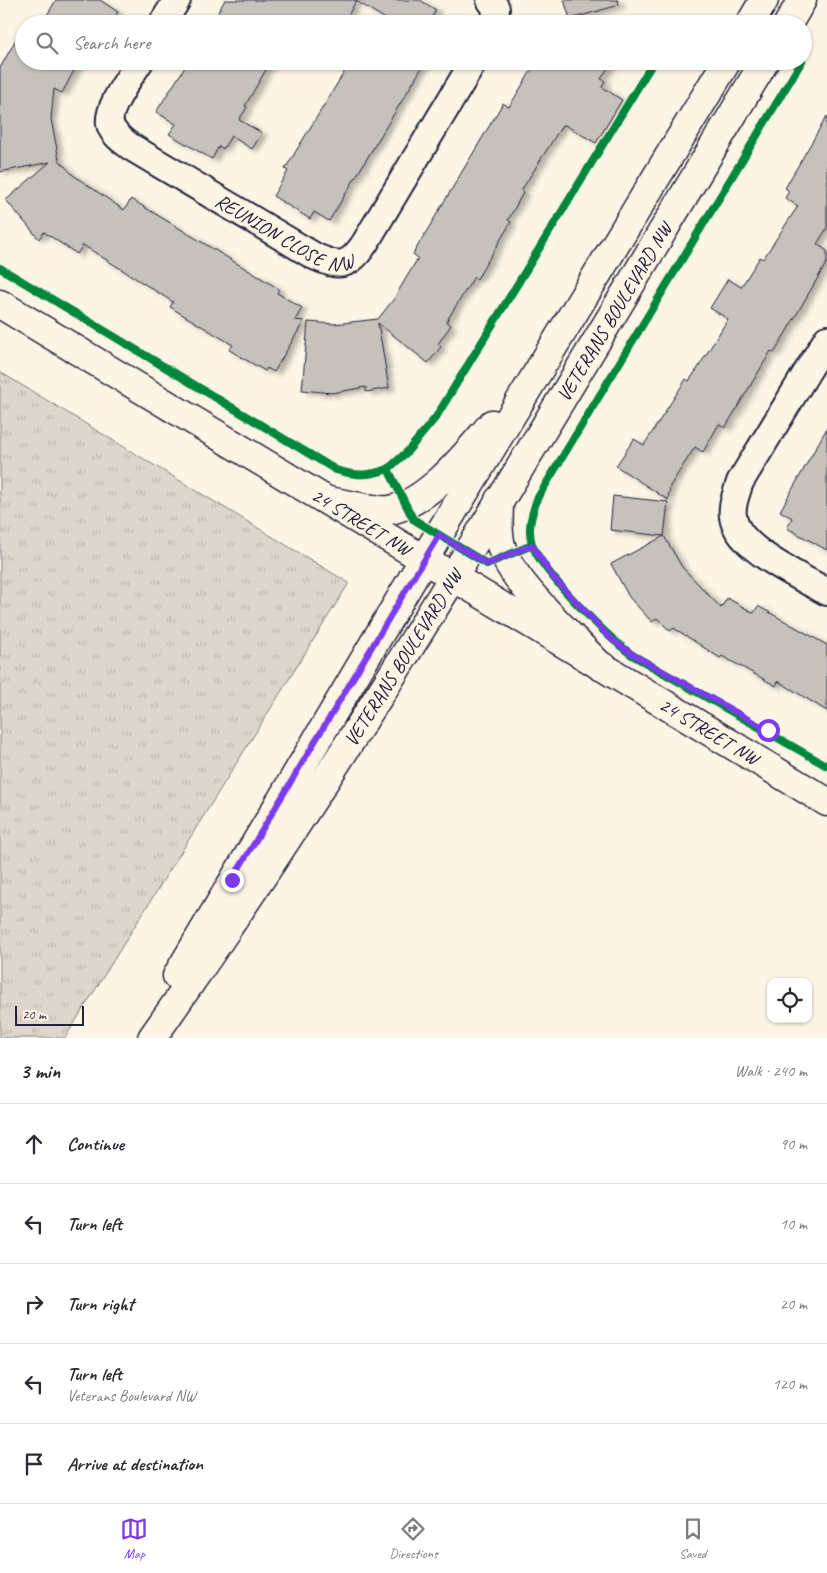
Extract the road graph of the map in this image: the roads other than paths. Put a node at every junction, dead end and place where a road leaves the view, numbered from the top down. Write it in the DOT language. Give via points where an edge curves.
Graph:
graph roads {
  1 [pos="176,0"];
  2 [pos="490,0"];
  3 [pos="764,0"];
  4 [pos="802,0"];
  5 [pos="167,15"];
  6 [pos="496,15"];
  7 [pos="755,15"];
  8 [pos="793,15"];
  9 [pos="135,70"];
  10 [pos="469,70"];
  11 [pos="722,70"];
  12 [pos="760,70"];
  13 [pos="0,304"];
  14 [pos="827,339"];
  15 [pos="543,367"];
  16 [pos="499,500"];
  17 [pos="328,501"];
  18 [pos="424,559"];
  19 [pos="452,577"];
  20 [pos="827,592"];
  21 [pos="600,666"];
  22 [pos="827,802"];
  23 [pos="141,1038"];
  24 [pos="152,1038"];
  1 -- 5 [label="street"];
  2 -- 6 [label="street" via="496,8"];
  3 -- 7 [label="main road"];
  4 -- 8 [label="main road"];
  9 -- 10 [label="street, REUNION CLOSE NW" via="111,110 110,124 117,136 314,256 330,264 344,265 356,257 365,243"];
  11 -- 15 [label="main road, VETERANS BOULEVARD NW"];
  12 -- 16 [label="main road, VETERANS BOULEVARD NW"];
  13 -- 17 [label="main road, 24 STREET NW"];
  14 -- 20 [label="street" via="740,482 733,504 735,523 747,542"];
  15 -- 17 [label="main road" via="463,458 423,494 388,510"];
  15 -- 18 [label="main road, VETERANS BOULEVARD NW"];
  16 -- 19 [label="main road, VETERANS BOULEVARD NW"];
  16 -- 21 [label="main road" via="498,534 504,556 525,586"];
  17 -- 18 [label="main road, 24 STREET NW"];
  18 -- 19 [label="main road, 24 STREET NW"];
  18 -- 23 [label="main road, VETERANS BOULEVARD NW"];
  19 -- 21 [label="main road, 24 STREET NW"];
  19 -- 24 [label="main road, VETERANS BOULEVARD NW" via="240,913"];
  21 -- 22 [label="main road, 24 STREET NW"];
}
